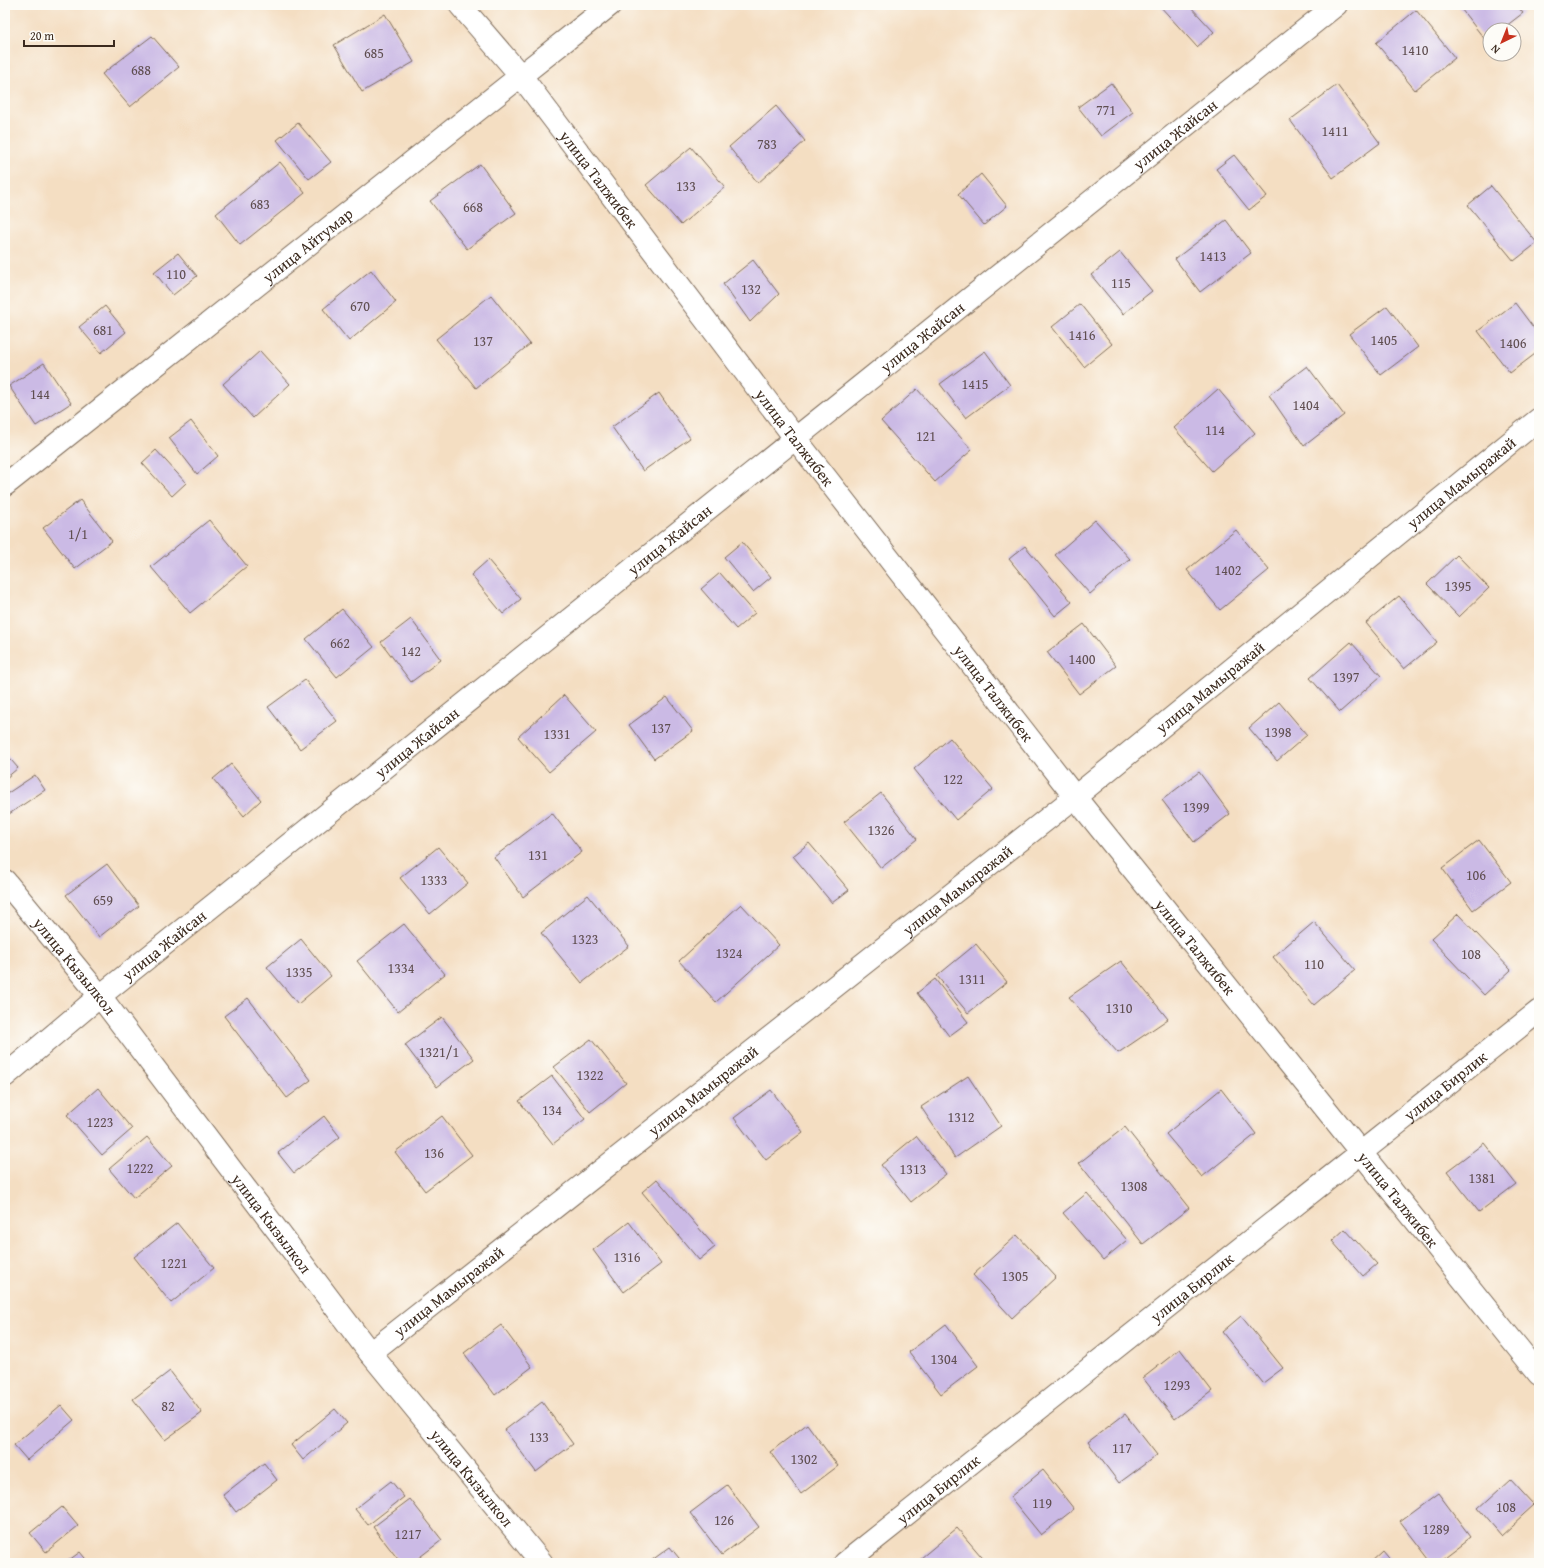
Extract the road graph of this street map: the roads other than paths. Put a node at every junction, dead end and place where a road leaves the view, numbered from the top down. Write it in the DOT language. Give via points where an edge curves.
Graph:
graph roads {
  1 [pos="460,5"];
  2 [pos="610,5"];
  3 [pos="1336,5"];
  4 [pos="521,76"];
  5 [pos="1539,419"];
  6 [pos="795,438"];
  7 [pos="5,485"];
  8 [pos="1075,797"];
  9 [pos="5,881"];
  10 [pos="100,996"];
  11 [pos="1539,1011"];
  12 [pos="5,1076"];
  13 [pos="1360,1153"];
  14 [pos="370,1353"];
  15 [pos="1539,1374"];
  16 [pos="542,1563"];
  17 [pos="845,1563"];
  1 -- 4 [label="street, улица Талжибек"];
  2 -- 4 [label="street, улица Айтумар"];
  3 -- 6 [label="street, улица Жайсан"];
  4 -- 6 [label="street, улица Талжибек"];
  4 -- 7 [label="street, улица Айтумар"];
  5 -- 8 [label="street, улица Мамыражай"];
  6 -- 8 [label="street, улица Талжибек"];
  6 -- 10 [label="street, улица Жайсан"];
  8 -- 13 [label="street, улица Талжибек"];
  8 -- 14 [label="street, улица Мамыражай"];
  9 -- 10 [label="street, улица Кызылкол"];
  10 -- 12 [label="street, улица Жайсан"];
  10 -- 14 [label="street, улица Кызылкол"];
  11 -- 13 [label="street, улица Бирлик"];
  13 -- 15 [label="street, улица Талжибек"];
  13 -- 17 [label="street, улица Бирлик"];
  14 -- 16 [label="street, улица Кызылкол"];
}
